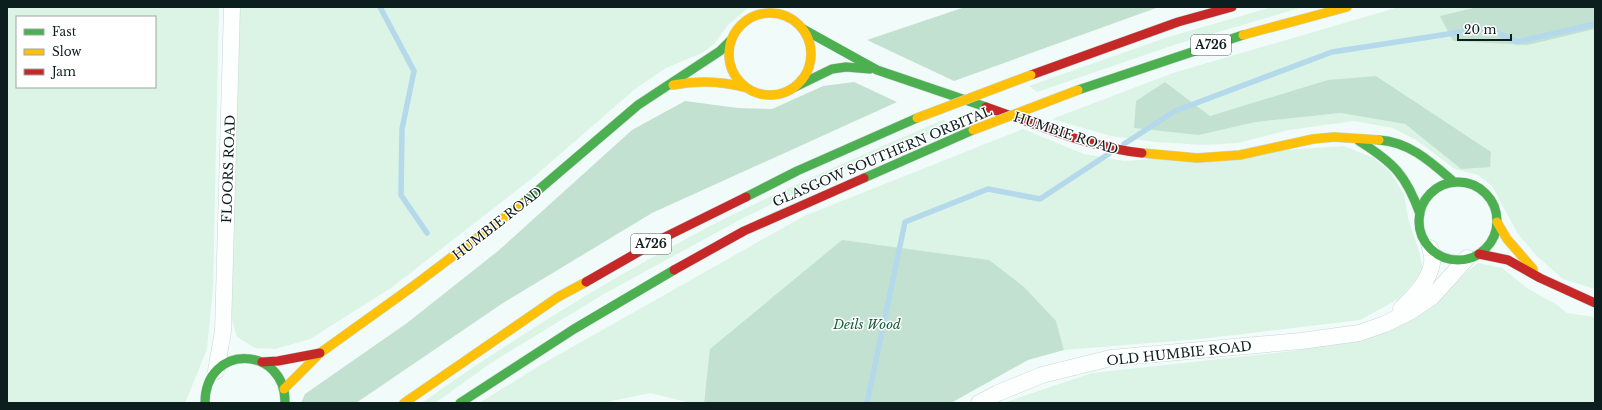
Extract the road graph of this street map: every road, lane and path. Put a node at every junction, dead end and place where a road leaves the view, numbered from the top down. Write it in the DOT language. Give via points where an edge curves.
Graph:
graph roads {
  1 [pos="232,7"];
  2 [pos="1232,7"];
  3 [pos="1347,7"];
  4 [pos="803,29"];
  5 [pos="730,41"];
  6 [pos="877,70"];
  7 [pos="668,86"];
  8 [pos="747,88"];
  9 [pos="792,88"];
  10 [pos="1355,138"];
  11 [pos="1454,182"];
  12 [pos="1420,214"];
  13 [pos="1497,222"];
  14 [pos="1430,248"];
  15 [pos="1473,256"];
  16 [pos="1540,278"];
  17 [pos="1595,303"];
  18 [pos="1385,324"];
  19 [pos="223,331"];
  20 [pos="320,353"];
  21 [pos="238,359"];
  22 [pos="262,362"];
  23 [pos="216,370"];
  24 [pos="284,389"];
  25 [pos="205,392"];
  26 [pos="198,403"];
  27 [pos="205,403"];
  28 [pos="285,403"];
  29 [pos="404,403"];
  30 [pos="460,403"];
  31 [pos="979,403"];
  1 -- 19 [label="street, FLOORS ROAD"];
  2 -- 29 [label="main road, GLASGOW SOUTHERN ORBITAL / A726, bridge" via="1178,22 1031,75 917,118 797,171 661,239 558,297"];
  3 -- 30 [label="main road, GLASGOW SOUTHERN ORBITAL / A726, bridge" via="1294,19 1078,90 973,130 744,231 574,329"];
  4 -- 5 [label="main road" via="792,19 779,14 762,13 749,18 737,29"];
  4 -- 6 [label="main road, HUMBIE ROAD"];
  4 -- 9 [label="main road" via="809,41 811,59 806,73"];
  5 -- 7 [label="main road, HUMBIE ROAD" via="720,51"];
  5 -- 8 [label="main road" via="728,55 731,68 738,80"];
  6 -- 9 [label="main road, HUMBIE ROAD" via="846,67 832,69"];
  6 -- 10 [label="main road, HUMBIE ROAD" via="1122,151 1198,158 1240,155 1313,139"];
  7 -- 8 [label="main road, HUMBIE ROAD" via="700,81 725,82"];
  7 -- 20 [label="main road, HUMBIE ROAD" via="638,105 511,213"];
  8 -- 9 [label="main road" via="770,95"];
  10 -- 11 [label="main road, HUMBIE ROAD" via="1405,145"];
  10 -- 12 [label="main road" via="1396,167 1414,196"];
  11 -- 12 [label="main road" via="1442,185 1432,192 1424,202"];
  11 -- 13 [label="main road" via="1465,182 1484,192 1492,201"];
  12 -- 14 [label="main road" via="1423,238"];
  13 -- 15 [label="main road" via="1488,245"];
  13 -- 16 [label="main road" via="1507,239"];
  14 -- 15 [label="main road" via="1447,258"];
  14 -- 18 [label="street" via="1432,262 1428,277 1417,293"];
  15 -- 16 [label="main road" via="1493,256 1508,260"];
  15 -- 18 [label="street" via="1432,297"];
  16 -- 17 [label="main road"];
  18 -- 31 [label="street, OLD HUMBIE ROAD" via="1359,333 1301,341 1111,358 1042,375"];
  19 -- 21 [label="street, FLOORS ROAD"];
  19 -- 23 [label="street, FLOORS ROAD"];
  20 -- 22 [label="main road, HUMBIE ROAD"];
  20 -- 24 [label="main road, HUMBIE ROAD"];
  21 -- 22 [label="main road" via="250,358"];
  21 -- 23 [label="main road"];
  22 -- 24 [label="main road" via="272,368"];
  23 -- 25 [label="main road"];
  24 -- 28 [label="main road"];
  25 -- 26 [label="main road"];
  25 -- 27 [label="main road"];
}
